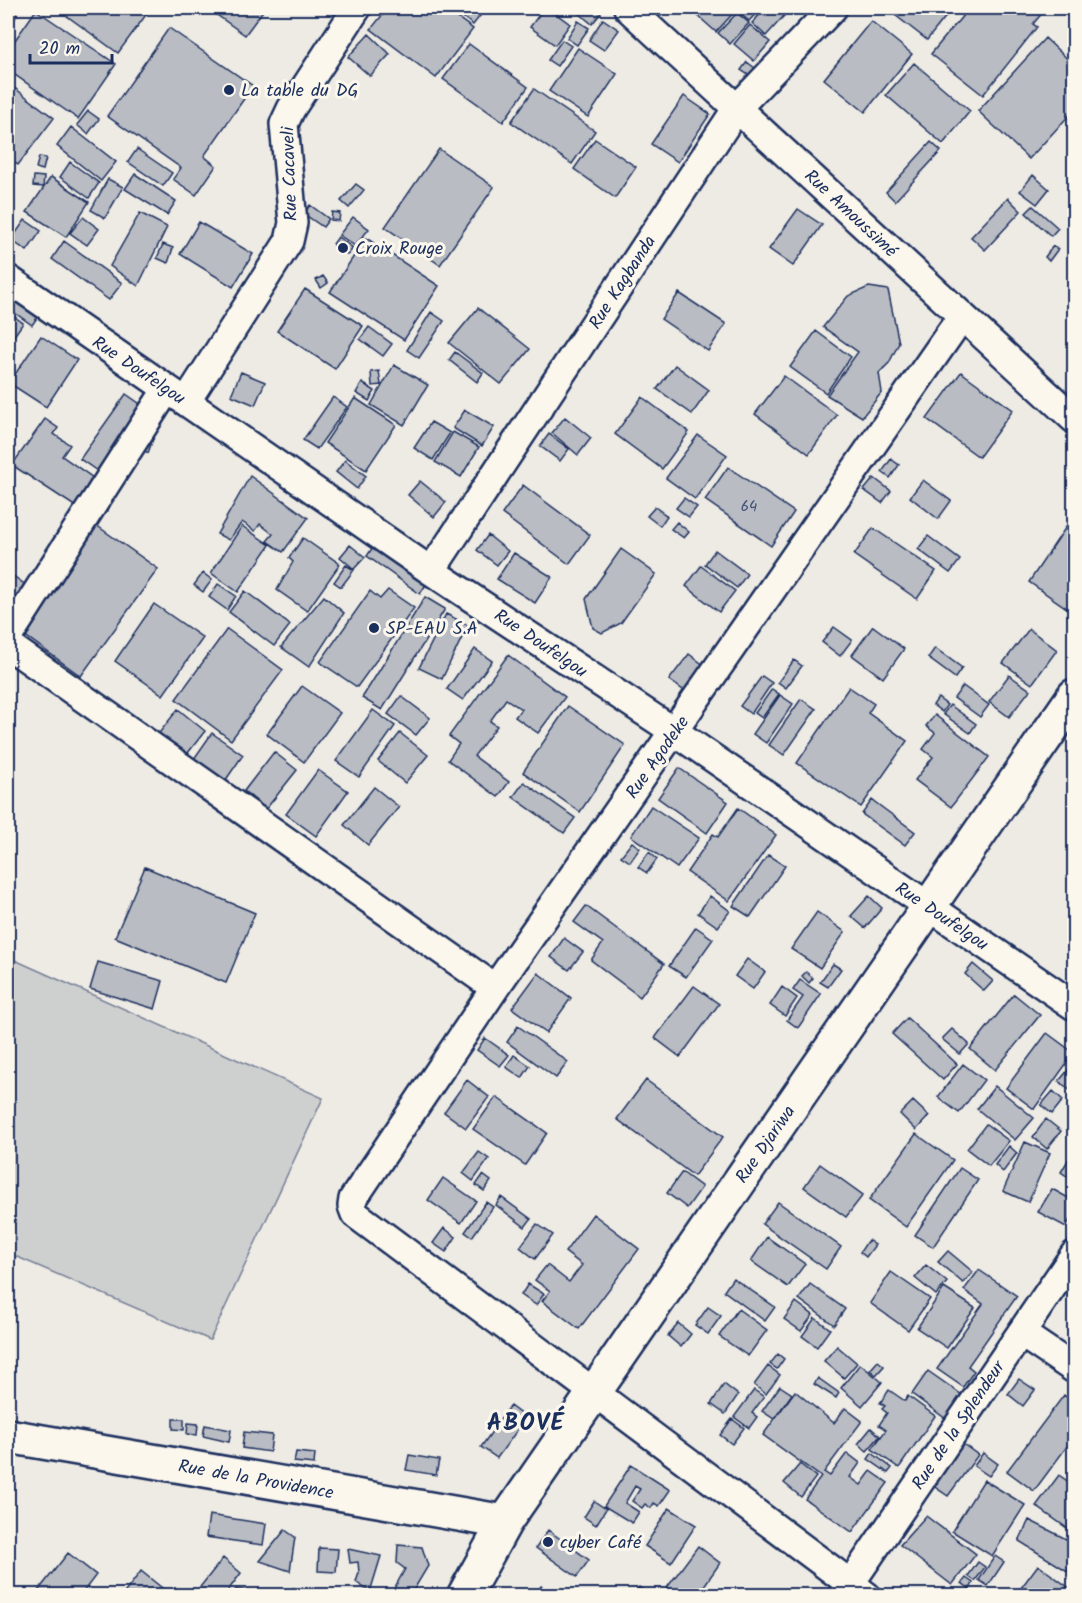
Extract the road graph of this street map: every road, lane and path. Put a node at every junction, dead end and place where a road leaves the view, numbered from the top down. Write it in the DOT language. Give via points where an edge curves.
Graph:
graph roads {
  1 [pos="357,8"];
  2 [pos="628,8"];
  3 [pos="832,8"];
  4 [pos="737,108"];
  5 [pos="8,279"];
  6 [pos="963,316"];
  7 [pos="176,395"];
  8 [pos="1074,419"];
  9 [pos="431,571"];
  10 [pos="8,637"];
  11 [pos="8,645"];
  12 [pos="1074,696"];
  13 [pos="675,732"];
  14 [pos="929,907"];
  15 [pos="495,988"];
  16 [pos="1074,1006"];
  17 [pos="1074,1255"];
  18 [pos="1021,1333"];
  19 [pos="1074,1369"];
  20 [pos="594,1392"];
  21 [pos="8,1436"];
  22 [pos="505,1522"];
  23 [pos="853,1592"];
  24 [pos="464,1596"];
  1 -- 7 [label="street, Rue Cacaveli" via="284,124 293,223 289,241"];
  2 -- 4 [label="street, Rue Amoussimé"];
  3 -- 4 [label="street, Rue Kagbanda"];
  4 -- 6 [label="street, Rue Amoussimé"];
  4 -- 9 [label="street, Rue Kagbanda"];
  5 -- 7 [label="street, Rue Doufelgou"];
  6 -- 8 [label="street, Rue Amoussimé"];
  6 -- 13 [label="street, Rue Agodeke"];
  7 -- 9 [label="street, Rue Doufelgou"];
  7 -- 10 [label="street, Rue Cacaveli"];
  9 -- 13 [label="street, Rue Doufelgou"];
  11 -- 15 [label="street"];
  12 -- 14 [label="street, Rue Djariwa"];
  13 -- 14 [label="street, Rue Doufelgou"];
  13 -- 15 [label="street, Rue Agodeke"];
  14 -- 16 [label="street, Rue Doufelgou"];
  14 -- 20 [label="street, Rue Djariwa"];
  15 -- 20 [label="street, Rue Agodeke" via="353,1199 352,1206 355,1214"];
  17 -- 18 [label="street, Rue de la Splendeur"];
  18 -- 19 [label="street"];
  18 -- 23 [label="street, Rue de la Splendeur"];
  20 -- 22 [label="street, Rue Djariwa"];
  20 -- 23 [label="street"];
  21 -- 22 [label="street, Rue de la Providence"];
  22 -- 24 [label="street, Rue Djariwa"];
}
